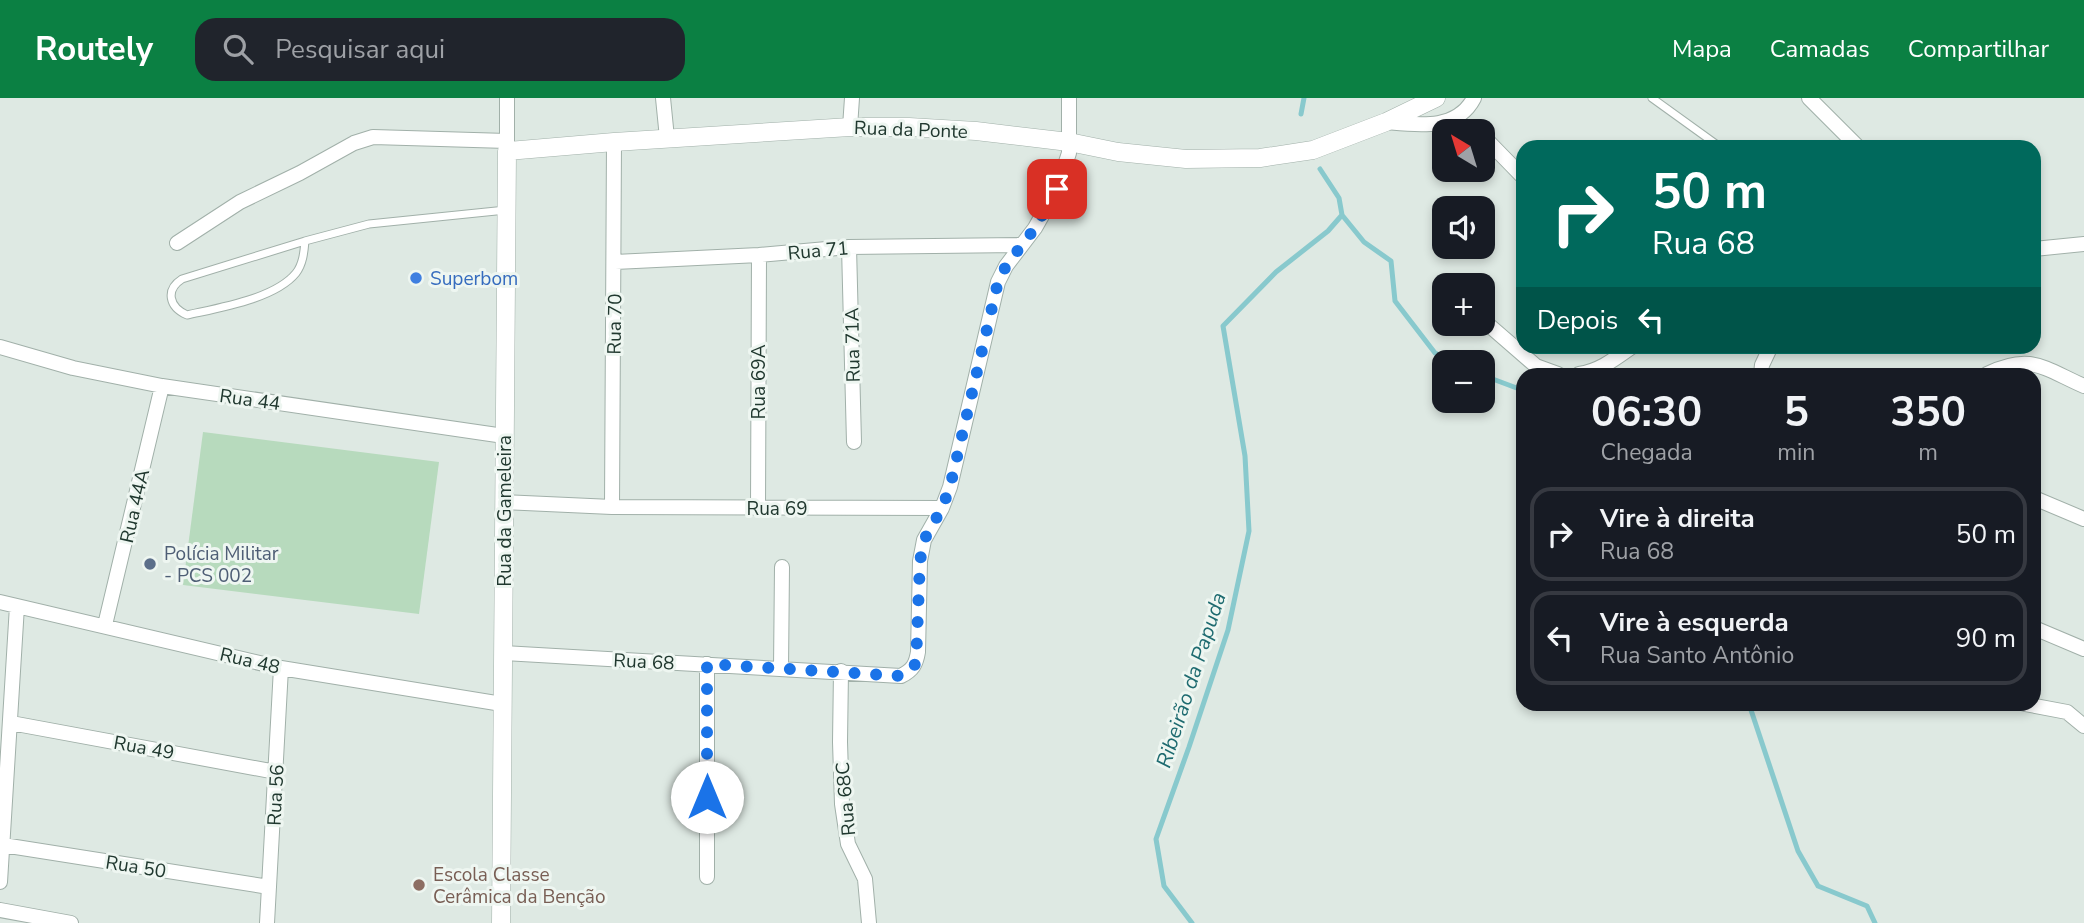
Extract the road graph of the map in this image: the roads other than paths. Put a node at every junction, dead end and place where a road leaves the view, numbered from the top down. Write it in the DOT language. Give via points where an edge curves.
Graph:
graph roads {
  1 [pos="507,98"];
  2 [pos="663,98"];
  3 [pos="852,98"];
  4 [pos="1069,98"];
  5 [pos="1436,98"];
  6 [pos="1474,98"];
  7 [pos="1652,98"];
  8 [pos="1809,98"];
  9 [pos="1462,115"];
  10 [pos="1466,119"];
  11 [pos="1386,122"];
  12 [pos="850,127"];
  13 [pos="667,138"];
  14 [pos="1710,140"];
  15 [pos="1851,140"];
  16 [pos="614,142"];
  17 [pos="1069,142"];
  18 [pos="507,146"];
  19 [pos="1495,148"];
  20 [pos="1516,170"];
  21 [pos="507,210"];
  22 [pos="305,241"];
  23 [pos="177,243"];
  24 [pos="2084,244"];
  25 [pos="1022,245"];
  26 [pos="849,247"];
  27 [pos="2041,248"];
  28 [pos="759,256"];
  29 [pos="615,262"];
  30 [pos="1495,330"];
  31 [pos="0,347"];
  32 [pos="1516,349"];
  33 [pos="1522,354"];
  34 [pos="1621,354"];
  35 [pos="1542,368"];
  36 [pos="1600,368"];
  37 [pos="2002,368"];
  38 [pos="162,386"];
  39 [pos="2084,386"];
  40 [pos="504,436"];
  41 [pos="854,442"];
  42 [pos="2041,501"];
  43 [pos="503,502"];
  44 [pos="612,507"];
  45 [pos="758,508"];
  46 [pos="942,508"];
  47 [pos="2084,519"];
  48 [pos="782,567"];
  49 [pos="0,602"];
  50 [pos="17,606"];
  51 [pos="105,625"];
  52 [pos="2041,631"];
  53 [pos="2084,649"];
  54 [pos="504,653"];
  55 [pos="707,664"];
  56 [pos="281,668"];
  57 [pos="780,668"];
  58 [pos="841,671"];
  59 [pos="502,704"];
  60 [pos="2041,707"];
  61 [pos="11,723"];
  62 [pos="2084,726"];
  63 [pos="276,772"];
  64 [pos="3,845"];
  65 [pos="708,877"];
  66 [pos="0,882"];
  67 [pos="270,887"];
  68 [pos="0,910"];
  69 [pos="71,923"];
  70 [pos="267,923"];
  71 [pos="501,923"];
  72 [pos="869,923"];
  1 -- 18 [label="street, Rua da Gameleira"];
  2 -- 13 [label="street"];
  3 -- 12 [label="street"];
  4 -- 17 [label="street"];
  5 -- 11 [label="street, Rua da Ponte"];
  6 -- 9 [label="street"];
  7 -- 14 [label="lane"];
  8 -- 15 [label="street"];
  9 -- 10 [label="street"];
  9 -- 11 [label="street" via="1440,123"];
  11 -- 17 [label="street, Rua da Ponte" via="1313,150 1260,158 1186,159"];
  12 -- 13 [label="street, Rua da Ponte"];
  12 -- 17 [label="street, Rua da Ponte" via="976,131"];
  13 -- 16 [label="street, Rua da Ponte"];
  16 -- 18 [label="street, Rua da Ponte"];
  16 -- 29 [label="street, Rua 70"];
  17 -- 25 [label="street" via="1057,189"];
  18 -- 21 [label="street, Rua da Gameleira"];
  18 -- 23 [label="street" via="373,137 240,202"];
  19 -- 20 [label="street"];
  21 -- 22 [label="lane" via="369,224"];
  21 -- 40 [label="street, Rua da Gameleira"];
  22 -- 22 [label="lane" via="182,279 170,293 173,304 187,315 258,297 296,273"];
  24 -- 27 [label="street"];
  25 -- 26 [label="street, Rua 71"];
  25 -- 46 [label="street" via="998,282 957,463"];
  26 -- 28 [label="street, Rua 71"];
  26 -- 41 [label="street, Rua 71A"];
  28 -- 29 [label="street, Rua 71"];
  28 -- 45 [label="street, Rua 69A"];
  29 -- 44 [label="street, Rua 70"];
  30 -- 32 [label="street"];
  31 -- 38 [label="street, Rua 44"];
  33 -- 35 [label="street"];
  34 -- 36 [label="street"];
  37 -- 39 [label="street" via="2035,364"];
  38 -- 40 [label="street, Rua 44"];
  38 -- 51 [label="street, Rua 44A"];
  40 -- 43 [label="street, Rua da Gameleira"];
  42 -- 47 [label="street"];
  43 -- 44 [label="street, Rua 69"];
  43 -- 54 [label="street, Rua da Gameleira"];
  44 -- 45 [label="street, Rua 69"];
  45 -- 46 [label="street, Rua 69"];
  46 -- 58 [label="street, Rua 68" via="924,540 920,561 916,663 901,676"];
  48 -- 57 [label="street"];
  49 -- 50 [label="street, Rua 48"];
  50 -- 51 [label="street, Rua 48"];
  50 -- 61 [label="street"];
  51 -- 56 [label="street, Rua 48"];
  52 -- 53 [label="street"];
  54 -- 55 [label="street, Rua 68"];
  54 -- 59 [label="street, Rua da Gameleira"];
  55 -- 57 [label="street, Rua 68"];
  55 -- 65 [label="street"];
  56 -- 59 [label="street, Rua 48"];
  56 -- 63 [label="street, Rua 56"];
  57 -- 58 [label="street, Rua 68"];
  58 -- 72 [label="street, Rua 68C" via="842,804 848,844 865,878"];
  59 -- 71 [label="street, Rua da Gameleira"];
  60 -- 62 [label="street" via="2067,712"];
  61 -- 63 [label="street, Rua 49"];
  61 -- 64 [label="street"];
  63 -- 67 [label="street, Rua 56"];
  64 -- 66 [label="street"];
  64 -- 67 [label="street, Rua 50"];
  67 -- 70 [label="street, Rua 56"];
  68 -- 69 [label="street"];
}
